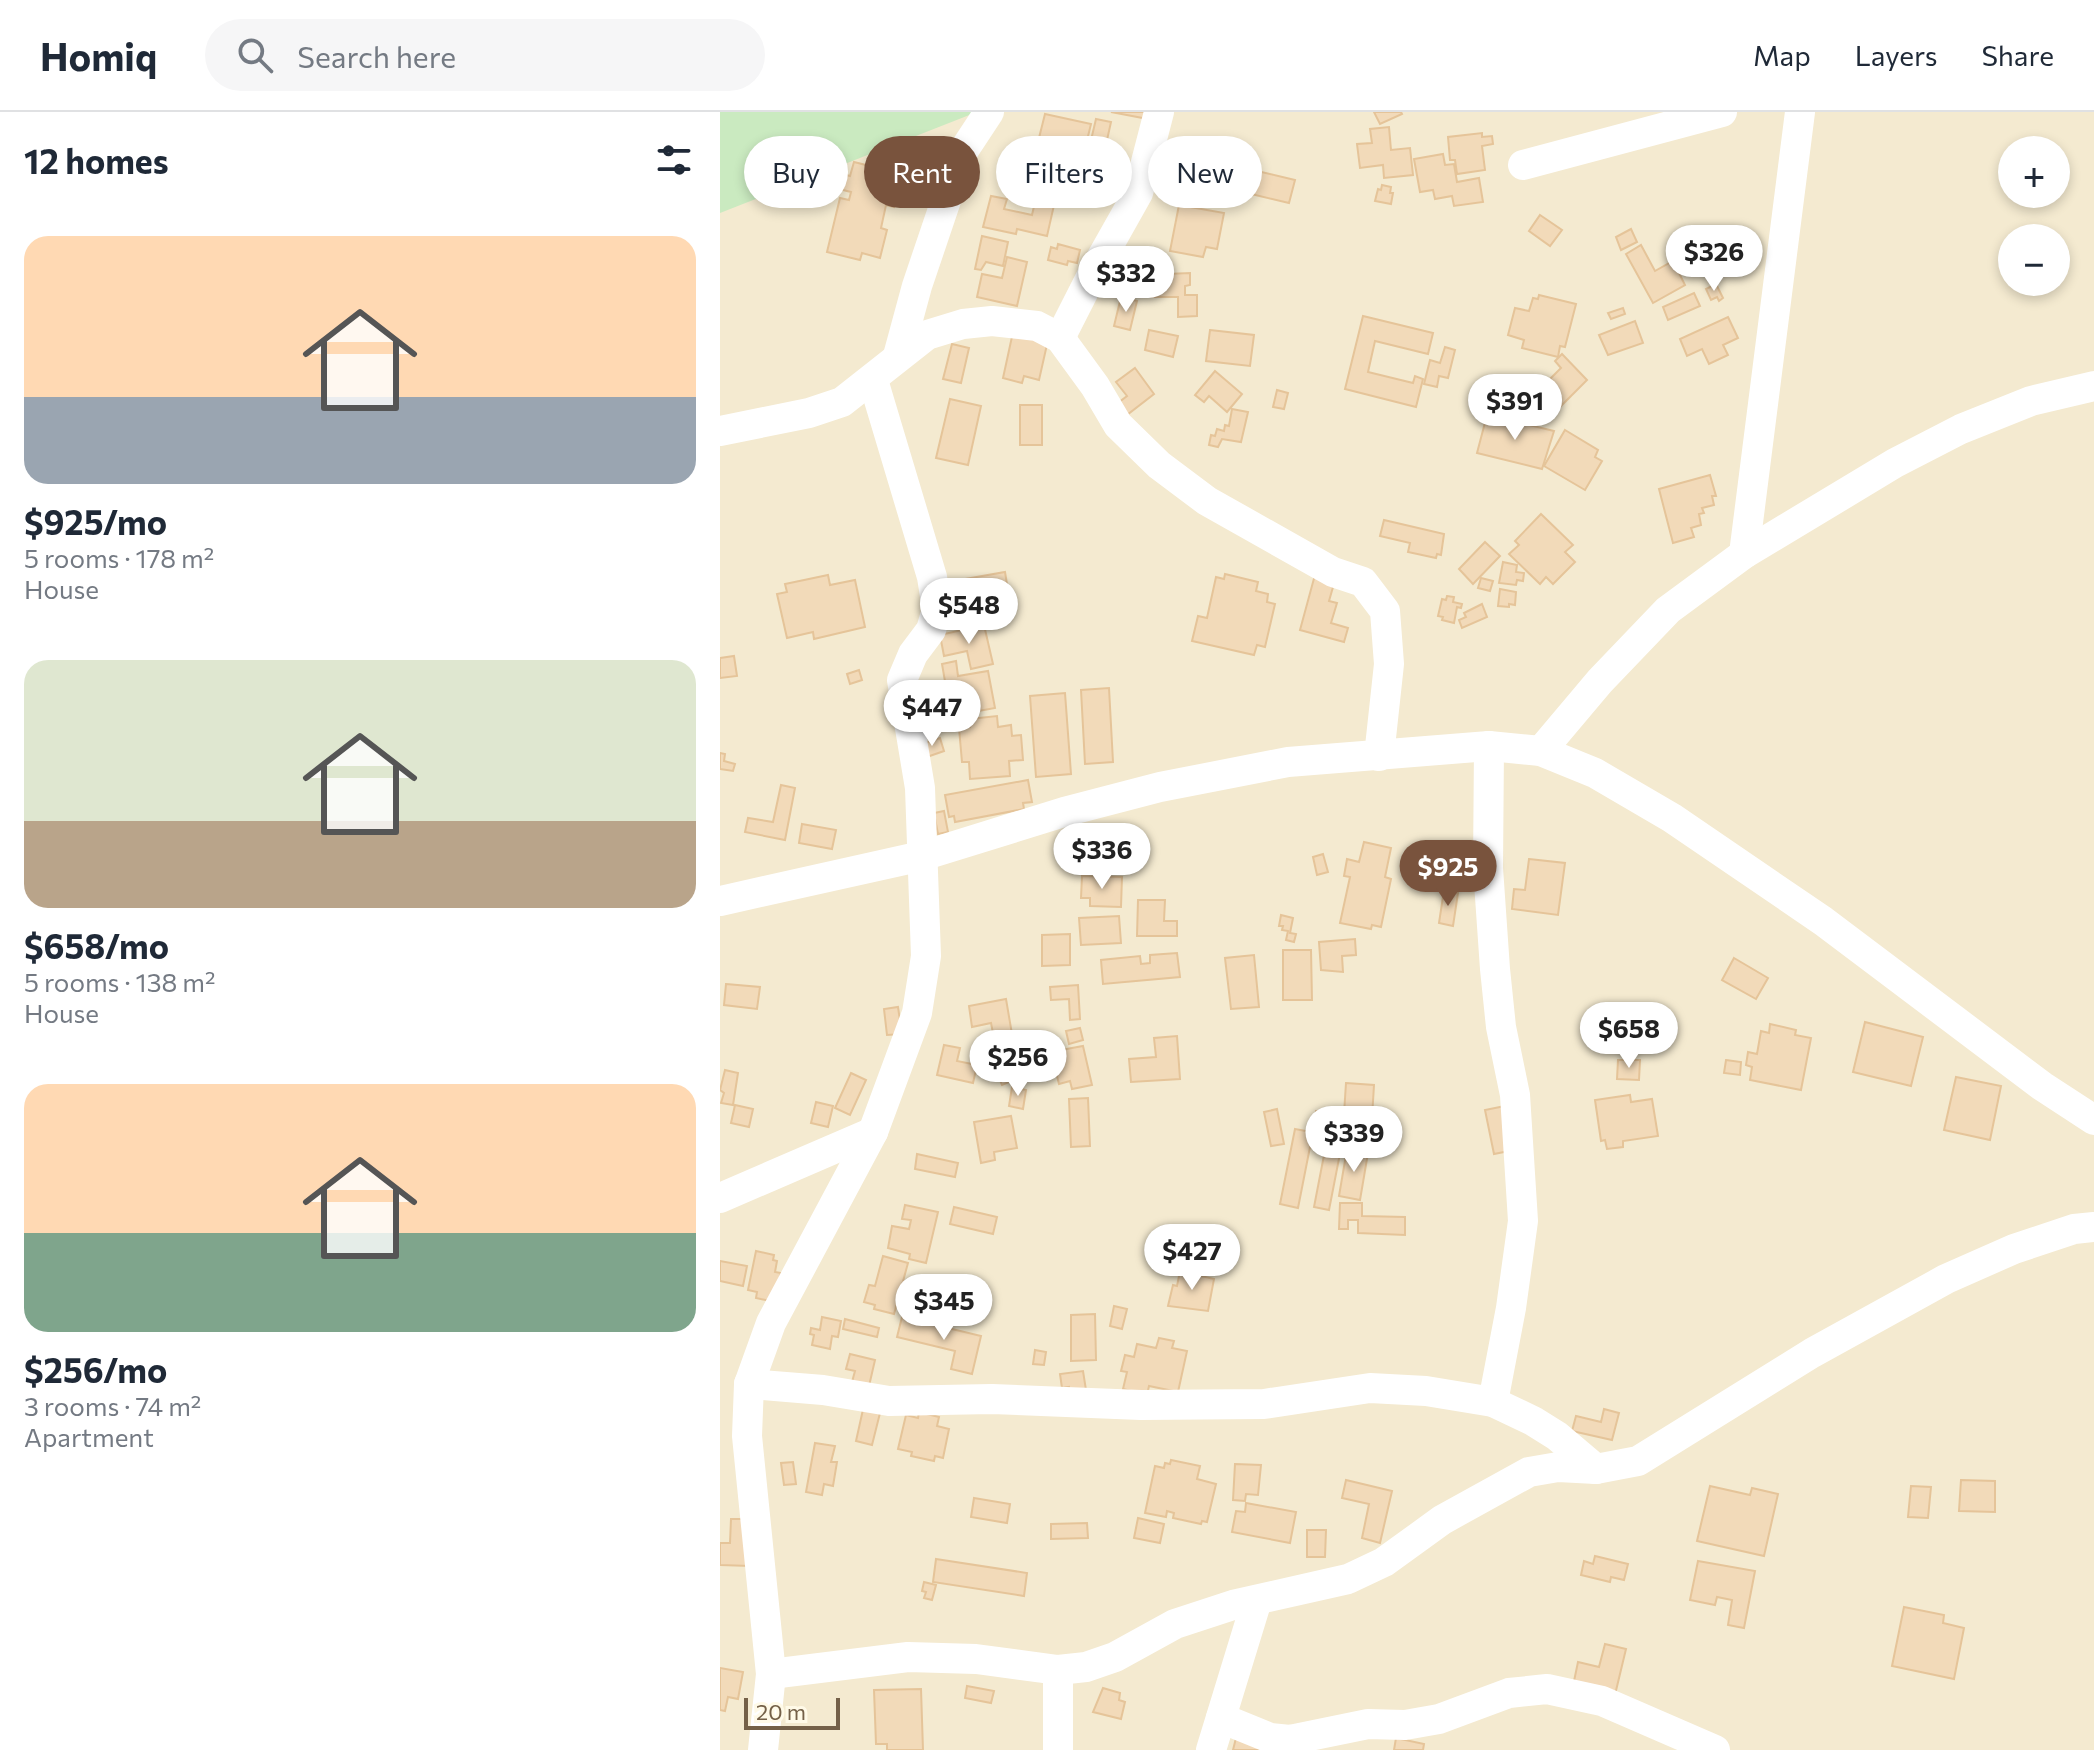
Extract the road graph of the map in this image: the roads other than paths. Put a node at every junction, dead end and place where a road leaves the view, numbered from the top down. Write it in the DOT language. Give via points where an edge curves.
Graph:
graph roads {
  1 [pos="989,112"];
  2 [pos="1159,112"];
  3 [pos="1722,112"];
  4 [pos="1800,112"];
  5 [pos="1523,165"];
  6 [pos="1060,338"];
  7 [pos="898,356"];
  8 [pos="873,380"];
  9 [pos="2094,386"];
  10 [pos="720,431"];
  11 [pos="1744,554"];
  12 [pos="1489,746"];
  13 [pos="1541,751"];
  14 [pos="1379,756"];
  15 [pos="922,856"];
  16 [pos="720,901"];
  17 [pos="2094,1120"];
  18 [pos="873,1132"];
  19 [pos="720,1198"];
  20 [pos="2094,1227"];
  21 [pos="749,1384"];
  22 [pos="1493,1402"];
  23 [pos="1596,1469"];
  24 [pos="1257,1600"];
  25 [pos="1058,1670"];
  26 [pos="771,1674"];
  27 [pos="1221,1718"];
  28 [pos="763,1750"];
  29 [pos="1058,1750"];
  30 [pos="1211,1750"];
  31 [pos="1715,1750"];
  1 -- 7 [label="street" via="962,153"];
  2 -- 6 [label="street" via="1138,193"];
  3 -- 5 [label="street"];
  4 -- 11 [label="street"];
  6 -- 7 [label="street" via="1037,326 963,324 927,335"];
  6 -- 14 [label="street" via="1118,425 1159,465 1207,501 1333,572 1363,582 1385,611 1389,664"];
  7 -- 8 [label="street"];
  8 -- 10 [label="street" via="842,402"];
  8 -- 15 [label="street" via="937,609 902,680 920,788"];
  9 -- 11 [label="street" via="2031,401 1961,429"];
  11 -- 13 [label="street" via="1668,610"];
  12 -- 13 [label="street"];
  12 -- 14 [label="street"];
  12 -- 22 [label="street" via="1488,868 1495,969 1515,1095 1523,1221"];
  13 -- 17 [label="street" via="1595,773 1684,827 1823,921"];
  14 -- 15 [label="street" via="1288,762 1160,787"];
  15 -- 16 [label="street"];
  15 -- 18 [label="street" via="926,956 917,1013"];
  18 -- 19 [label="street"];
  18 -- 21 [label="street" via="771,1323"];
  20 -- 23 [label="street" via="2014,1249 1946,1279 1812,1353 1638,1461"];
  21 -- 22 [label="street" via="889,1401 1264,1404 1370,1388"];
  21 -- 26 [label="street" via="747,1436"];
  22 -- 23 [label="street" via="1557,1436"];
  23 -- 24 [label="street" via="1529,1472 1348,1579"];
  24 -- 25 [label="street" via="1175,1624 1101,1662"];
  24 -- 27 [label="street"];
  25 -- 26 [label="street" via="908,1657"];
  25 -- 29 [label="street"];
  26 -- 28 [label="street"];
  27 -- 30 [label="street"];
  27 -- 31 [label="street" via="1270,1738 1290,1740 1368,1724 1439,1719 1509,1693 1547,1689 1602,1701"];
}
